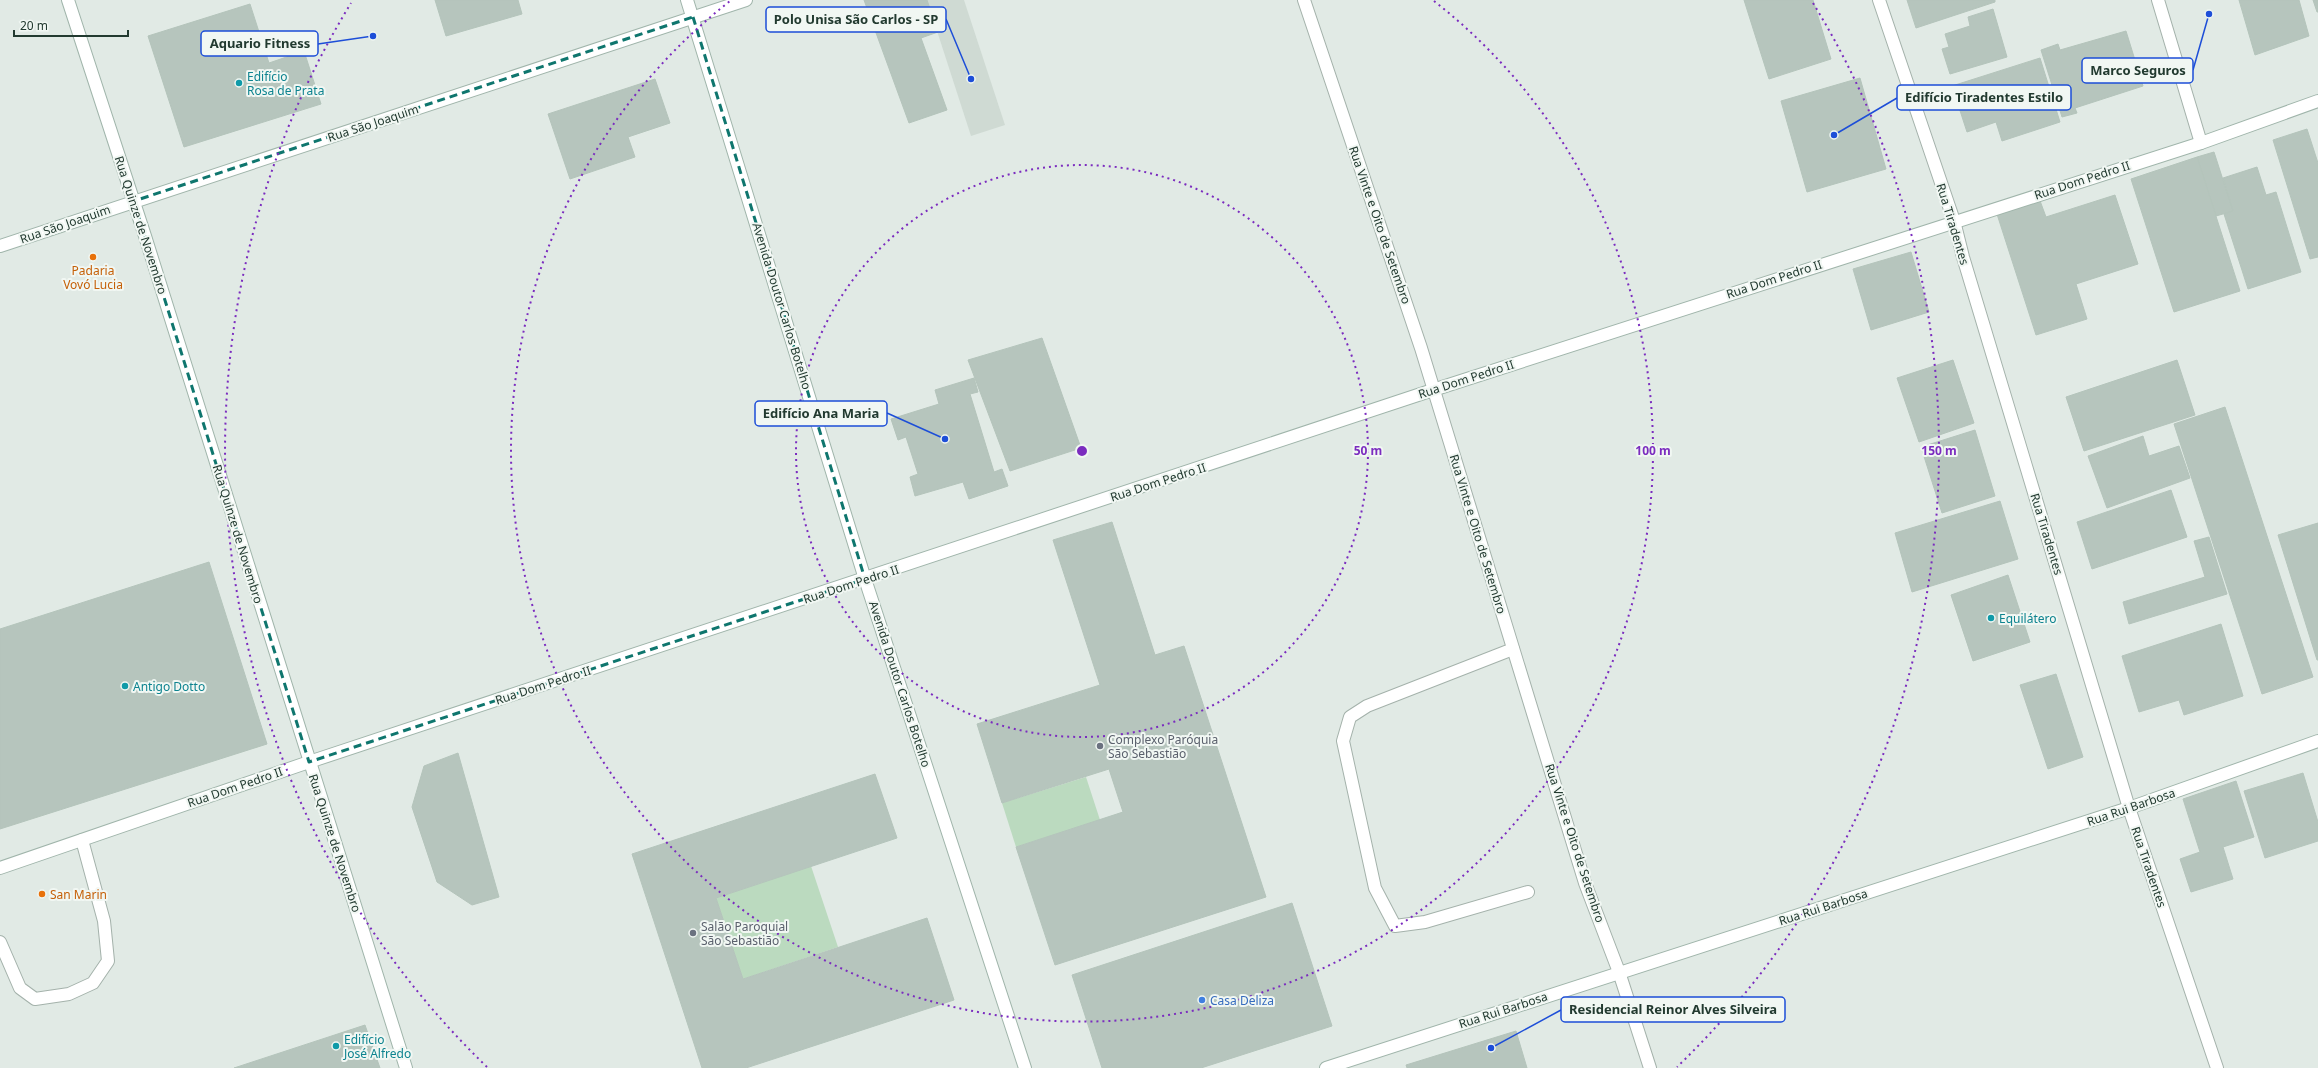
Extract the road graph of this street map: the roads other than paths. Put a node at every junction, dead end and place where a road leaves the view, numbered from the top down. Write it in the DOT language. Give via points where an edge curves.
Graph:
graph roads {
  1 [pos="68,0"];
  2 [pos="687,0"];
  3 [pos="746,0"];
  4 [pos="1304,0"];
  5 [pos="1879,0"];
  6 [pos="2158,0"];
  7 [pos="693,17"];
  8 [pos="2318,101"];
  9 [pos="2201,143"];
  10 [pos="134,201"];
  11 [pos="1954,221"];
  12 [pos="0,246"];
  13 [pos="1433,390"];
  14 [pos="865,579"];
  15 [pos="1513,649"];
  16 [pos="2318,741"];
  17 [pos="309,762"];
  18 [pos="2129,808"];
  19 [pos="82,840"];
  20 [pos="0,868"];
  21 [pos="1528,892"];
  22 [pos="0,942"];
  23 [pos="1619,972"];
  24 [pos="406,1068"];
  25 [pos="1026,1068"];
  26 [pos="1326,1068"];
  27 [pos="1650,1068"];
  28 [pos="2217,1068"];
  1 -- 10 [label="main road, Rua Quinze de Novembro"];
  2 -- 7 [label="main road, Avenida Doutor Carlos Botelho"];
  3 -- 7 [label="main road, Rua São Joaquim"];
  4 -- 13 [label="main road, Rua Vinte e Oito de Setembro"];
  5 -- 11 [label="main road, Rua Tiradentes"];
  6 -- 9 [label="main road"];
  7 -- 10 [label="main road, Rua São Joaquim"];
  7 -- 14 [label="main road, Avenida Doutor Carlos Botelho"];
  8 -- 9 [label="main road, Rua Dom Pedro II"];
  9 -- 11 [label="main road, Rua Dom Pedro II"];
  10 -- 12 [label="main road, Rua São Joaquim"];
  10 -- 17 [label="main road, Rua Quinze de Novembro"];
  11 -- 13 [label="main road, Rua Dom Pedro II"];
  11 -- 18 [label="main road, Rua Tiradentes" via="1965,265"];
  13 -- 14 [label="main road, Rua Dom Pedro II"];
  13 -- 15 [label="main road, Rua Vinte e Oito de Setembro"];
  14 -- 17 [label="main road, Rua Dom Pedro II"];
  14 -- 25 [label="main road, Avenida Doutor Carlos Botelho"];
  15 -- 21 [label="main road" via="1367,706 1350,717 1343,740 1374,888 1395,926 1425,922"];
  15 -- 23 [label="main road, Rua Vinte e Oito de Setembro" via="1585,883"];
  16 -- 18 [label="main road, Rua Rui Barbosa"];
  17 -- 19 [label="main road, Rua Dom Pedro II"];
  17 -- 24 [label="main road, Rua Quinze de Novembro"];
  18 -- 23 [label="main road, Rua Rui Barbosa"];
  18 -- 28 [label="main road, Rua Tiradentes"];
  19 -- 20 [label="main road, Rua Dom Pedro II"];
  19 -- 22 [label="main road" via="104,921 108,961 93,982 69,994 35,999 20,988"];
  23 -- 26 [label="main road, Rua Rui Barbosa"];
  23 -- 27 [label="main road, Rua Vinte e Oito de Setembro"];
}
